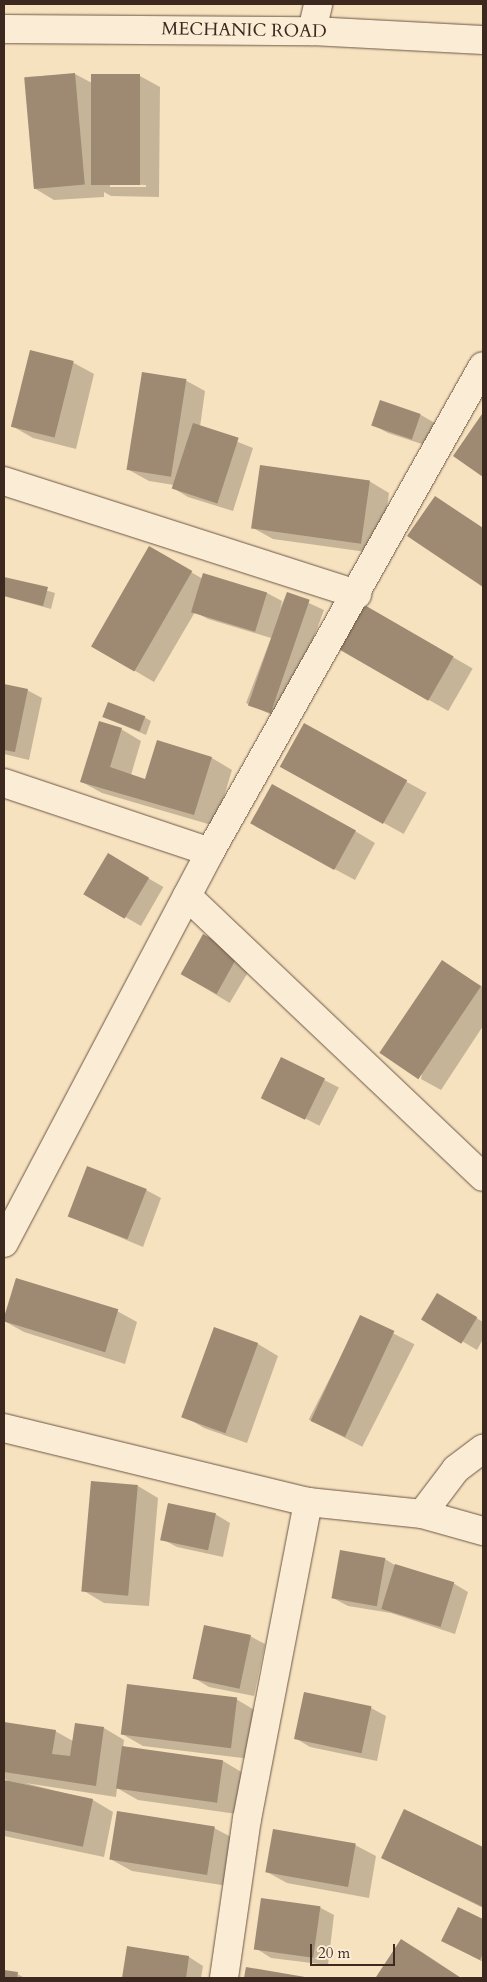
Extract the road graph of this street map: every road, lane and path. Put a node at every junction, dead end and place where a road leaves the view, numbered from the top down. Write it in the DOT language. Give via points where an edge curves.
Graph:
graph roads {
  1 [pos="318,4"];
  2 [pos="4,29"];
  3 [pos="312,31"];
  4 [pos="483,40"];
  5 [pos="482,371"];
  6 [pos="4,480"];
  7 [pos="356,594"];
  8 [pos="4,783"];
  9 [pos="210,852"];
  10 [pos="187,896"];
  11 [pos="483,1177"];
  12 [pos="4,1243"];
  13 [pos="4,1428"];
  14 [pos="483,1449"];
  15 [pos="308,1502"];
  16 [pos="422,1514"];
  17 [pos="483,1532"];
  18 [pos="224,1978"];
  1 -- 3 [label="street"];
  2 -- 3 [label="street, MECHANIC ROAD"];
  3 -- 4 [label="street, MECHANIC ROAD"];
  5 -- 7 [label="street"];
  6 -- 7 [label="street"];
  7 -- 9 [label="street"];
  8 -- 9 [label="street"];
  9 -- 10 [label="street"];
  10 -- 11 [label="street"];
  10 -- 12 [label="street"];
  13 -- 15 [label="street"];
  14 -- 16 [label="street" via="456,1469"];
  15 -- 16 [label="street"];
  15 -- 18 [label="street" via="247,1819"];
  16 -- 17 [label="street"];
}
